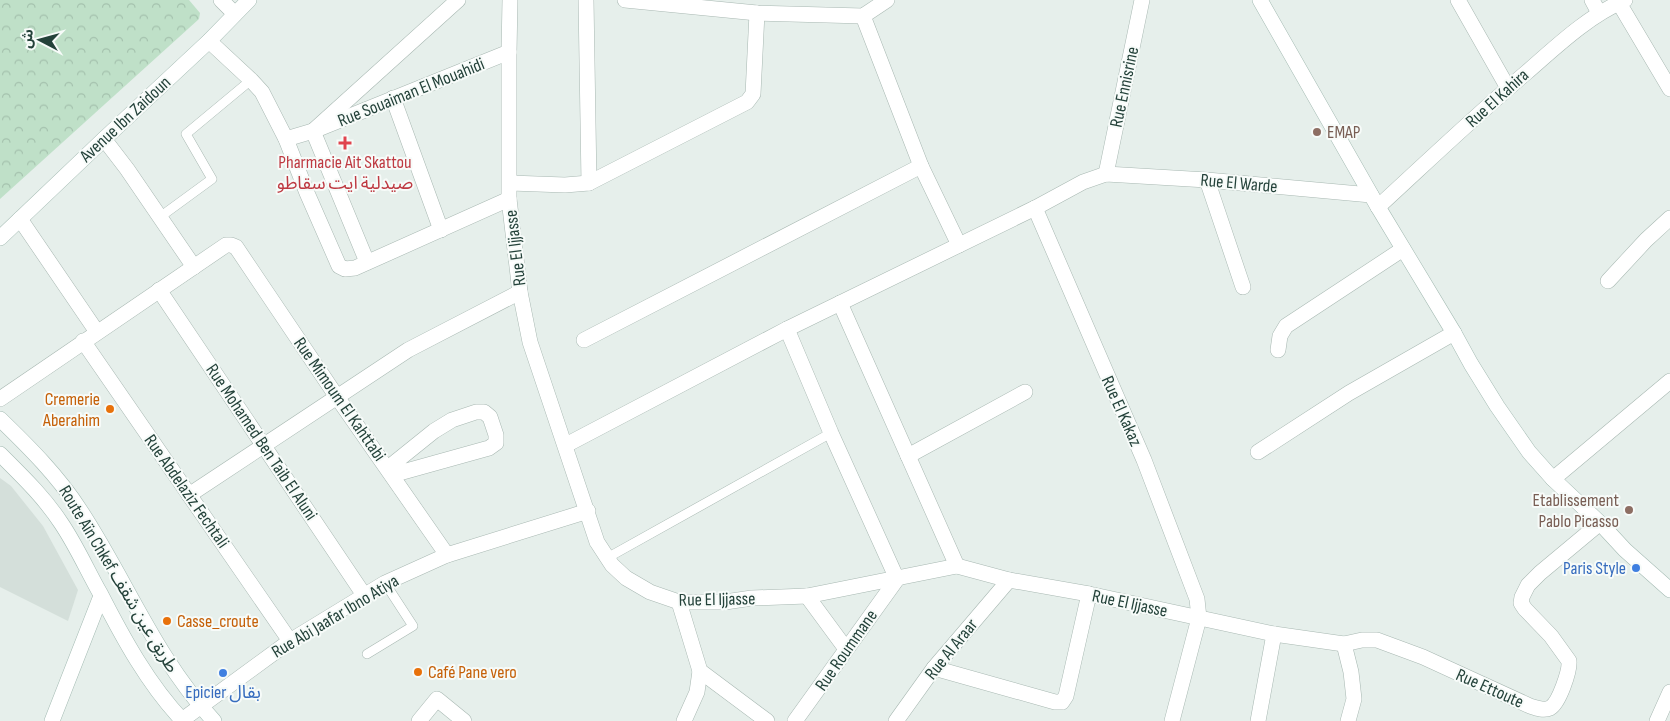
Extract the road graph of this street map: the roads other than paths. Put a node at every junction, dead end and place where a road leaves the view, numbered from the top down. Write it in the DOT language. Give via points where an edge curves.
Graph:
graph roads {
  1 [pos="221,0"];
  2 [pos="249,0"];
  3 [pos="458,0"];
  4 [pos="510,0"];
  5 [pos="586,0"];
  6 [pos="625,0"];
  7 [pos="887,0"];
  8 [pos="1142,0"];
  9 [pos="1260,0"];
  10 [pos="1458,0"];
  11 [pos="1622,1"];
  12 [pos="1596,7"];
  13 [pos="757,13"];
  14 [pos="235,14"];
  15 [pos="863,16"];
  16 [pos="209,41"];
  17 [pos="509,52"];
  18 [pos="251,80"];
  19 [pos="1508,88"];
  20 [pos="1670,89"];
  21 [pos="393,98"];
  22 [pos="313,131"];
  23 [pos="104,138"];
  24 [pos="286,139"];
  25 [pos="922,166"];
  26 [pos="1106,174"];
  27 [pos="1207,180"];
  28 [pos="588,182"];
  29 [pos="510,183"];
  30 [pos="509,199"];
  31 [pos="1375,201"];
  32 [pos="1036,208"];
  33 [pos="160,217"];
  34 [pos="1670,218"];
  35 [pos="20,219"];
  36 [pos="442,230"];
  37 [pos="0,238"];
  38 [pos="959,245"];
  39 [pos="1403,248"];
  40 [pos="366,262"];
  41 [pos="194,267"];
  42 [pos="1608,281"];
  43 [pos="1243,287"];
  44 [pos="160,290"];
  45 [pos="520,292"];
  46 [pos="840,303"];
  47 [pos="786,329"];
  48 [pos="97,332"];
  49 [pos="1454,334"];
  50 [pos="584,340"];
  51 [pos="83,341"];
  52 [pos="1278,350"];
  53 [pos="1670,381"];
  54 [pos="1025,392"];
  55 [pos="337,397"];
  56 [pos="0,399"];
  57 [pos="0,419"];
  58 [pos="831,433"];
  59 [pos="566,445"];
  60 [pos="264,446"];
  61 [pos="1258,452"];
  62 [pos="0,454"];
  63 [pos="908,456"];
  64 [pos="390,472"];
  65 [pos="1553,479"];
  66 [pos="189,495"];
  67 [pos="588,511"];
  68 [pos="1600,523"];
  69 [pos="447,555"];
  70 [pos="606,558"];
  71 [pos="958,566"];
  72 [pos="897,579"];
  73 [pos="1009,580"];
  74 [pos="385,583"];
  75 [pos="1670,590"];
  76 [pos="1089,594"];
  77 [pos="364,595"];
  78 [pos="101,596"];
  79 [pos="807,596"];
  80 [pos="679,602"];
  81 [pos="1199,618"];
  82 [pos="1274,634"];
  83 [pos="290,641"];
  84 [pos="1344,644"];
  85 [pos="846,650"];
  86 [pos="367,654"];
  87 [pos="934,668"];
  88 [pos="700,671"];
  89 [pos="1670,692"];
  90 [pos="200,706"];
  91 [pos="183,720"];
  92 [pos="52,721"];
  93 [pos="214,721"];
  94 [pos="419,721"];
  95 [pos="464,721"];
  96 [pos="684,721"];
  97 [pos="767,721"];
  98 [pos="796,721"];
  99 [pos="896,721"];
  100 [pos="1172,721"];
  101 [pos="1258,721"];
  102 [pos="1348,721"];
  103 [pos="1656,721"];
  1 -- 14 [label="street"];
  2 -- 14 [label="street, Avenue Ibn Zaidoun"];
  3 -- 22 [label="street"];
  4 -- 17 [label="street, Rue El Ijjasse"];
  5 -- 28 [label="street"];
  6 -- 13 [label="street"];
  7 -- 15 [label="street"];
  8 -- 26 [label="street, Rue Ennisrine"];
  9 -- 31 [label="street"];
  10 -- 19 [label="street"];
  11 -- 12 [label="street, Rue El Kahira"];
  11 -- 20 [label="street"];
  12 -- 19 [label="street, Rue El Kahira" via="1572,33"];
  13 -- 15 [label="street"];
  13 -- 28 [label="street" via="754,94 747,102"];
  14 -- 16 [label="street, Avenue Ibn Zaidoun"];
  15 -- 25 [label="street"];
  16 -- 18 [label="street"];
  16 -- 23 [label="street, Avenue Ibn Zaidoun"];
  17 -- 21 [label="street, Rue Souaiman El Mouahidi"];
  17 -- 29 [label="street, Rue El Ijjasse"];
  18 -- 24 [label="street" via="262,92"];
  18 -- 33 [label="lane" via="186,134 212,179"];
  19 -- 31 [label="street, Rue El Kahira"];
  21 -- 22 [label="street, Rue Souaiman El Mouahidi"];
  21 -- 36 [label="street"];
  22 -- 24 [label="street, Rue Souaiman El Mouahidi"];
  22 -- 40 [label="street"];
  23 -- 33 [label="street"];
  23 -- 35 [label="street, Avenue Ibn Zaidoun"];
  24 -- 40 [label="street" via="339,266 355,268"];
  25 -- 38 [label="street"];
  25 -- 50 [label="street"];
  26 -- 27 [label="street, Rue El Warde"];
  26 -- 32 [label="street" via="1083,182"];
  27 -- 31 [label="street, Rue El Warde"];
  27 -- 43 [label="street"];
  28 -- 29 [label="street" via="565,185"];
  29 -- 30 [label="street, Rue El Ijjasse"];
  30 -- 36 [label="street"];
  30 -- 45 [label="street, Rue El Ijjasse"];
  31 -- 39 [label="street"];
  32 -- 38 [label="street"];
  32 -- 81 [label="street, Rue El Kakaz" via="1144,460 1197,599"];
  33 -- 41 [label="street"];
  34 -- 42 [label="street"];
  35 -- 37 [label="street, Avenue Ibn Zaidoun"];
  35 -- 48 [label="street"];
  36 -- 40 [label="street"];
  38 -- 46 [label="street"];
  39 -- 49 [label="street"];
  39 -- 52 [label="street" via="1286,326 1280,336"];
  41 -- 44 [label="street"];
  41 -- 55 [label="street, Rue Mimoum El Kahttabi" via="226,245 236,247"];
  44 -- 48 [label="street"];
  44 -- 60 [label="street, Rue Mohamed Ben Taib El Aluni"];
  45 -- 55 [label="street" via="408,350"];
  45 -- 59 [label="street, Rue El Ijjasse" via="530,342"];
  46 -- 47 [label="street"];
  46 -- 63 [label="street"];
  47 -- 58 [label="street"];
  47 -- 59 [label="street"];
  48 -- 51 [label="street"];
  49 -- 61 [label="street" via="1349,394"];
  49 -- 65 [label="street" via="1497,406 1529,452"];
  51 -- 56 [label="street"];
  51 -- 66 [label="street, Rue Abdelaziz Fechtali"];
  53 -- 65 [label="street"];
  54 -- 63 [label="street"];
  55 -- 60 [label="street"];
  55 -- 64 [label="street, Rue Mimoum El Kahttabi"];
  57 -- 90 [label="street, Route Aïn Chkef طريق عين شقف" via="32,450 80,508 150,634"];
  58 -- 70 [label="lane"];
  58 -- 72 [label="street"];
  59 -- 67 [label="street, Rue El Ijjasse"];
  60 -- 66 [label="street"];
  60 -- 77 [label="street, Rue Mohamed Ben Taib El Aluni"];
  62 -- 78 [label="street, Route Aïn Chkef طريق عين شقف" via="40,495 62,524"];
  63 -- 71 [label="street"];
  64 -- 64 [label="street" via="489,448 496,443 490,416 476,412 452,420 434,431"];
  64 -- 69 [label="street, Rue Mimoum El Kahttabi"];
  65 -- 68 [label="street"];
  66 -- 83 [label="street, Rue Abdelaziz Fechtali"];
  67 -- 69 [label="street, Rue Abi Jaafar Ibno Atiya"];
  67 -- 70 [label="street, Rue El Ijjasse" via="597,542"];
  68 -- 75 [label="street"];
  68 -- 84 [label="street, Rue Ettoute" via="1528,584 1522,597 1525,609 1569,661 1568,674 1550,708 1530,706 1423,657 1377,640"];
  69 -- 74 [label="street, Rue Abi Jaafar Ibno Atiya"];
  70 -- 80 [label="street, Rue El Ijjasse" via="640,588"];
  71 -- 72 [label="street, Rue El Ijjasse"];
  71 -- 73 [label="street, Rue El Ijjasse"];
  72 -- 79 [label="street, Rue El Ijjasse"];
  72 -- 85 [label="street, Rue Roummane"];
  73 -- 76 [label="street, Rue El Ijjasse"];
  73 -- 87 [label="street, Rue Al Araar"];
  74 -- 77 [label="street, Rue Abi Jaafar Ibno Atiya"];
  74 -- 86 [label="lane" via="413,626"];
  76 -- 81 [label="street, Rue El Ijjasse"];
  76 -- 87 [label="street" via="1062,702"];
  77 -- 83 [label="street, Rue Abi Jaafar Ibno Atiya"];
  78 -- 91 [label="street, Route Aïn Chkef طريق عين شقف" via="148,678"];
  78 -- 92 [label="street"];
  79 -- 80 [label="street, Rue El Ijjasse"];
  79 -- 85 [label="street"];
  80 -- 88 [label="street"];
  81 -- 82 [label="street, Rue El Ijjasse"];
  81 -- 100 [label="street"];
  82 -- 84 [label="street, Rue El Ijjasse"];
  82 -- 101 [label="street"];
  83 -- 90 [label="street, Rue Abi Jaafar Ibno Atiya"];
  84 -- 102 [label="street" via="1352,672 1354,699"];
  85 -- 98 [label="street, Rue Roummane"];
  87 -- 99 [label="street, Rue Al Araar"];
  88 -- 96 [label="street" via="697,692"];
  88 -- 97 [label="street"];
  89 -- 103 [label="street"];
  90 -- 91 [label="street, Rue Abi Jaafar Ibno Atiya"];
  90 -- 93 [label="street, Route Aïn Chkef طريق عين شقف"];
  94 -- 95 [label="street" via="437,700"];
}
